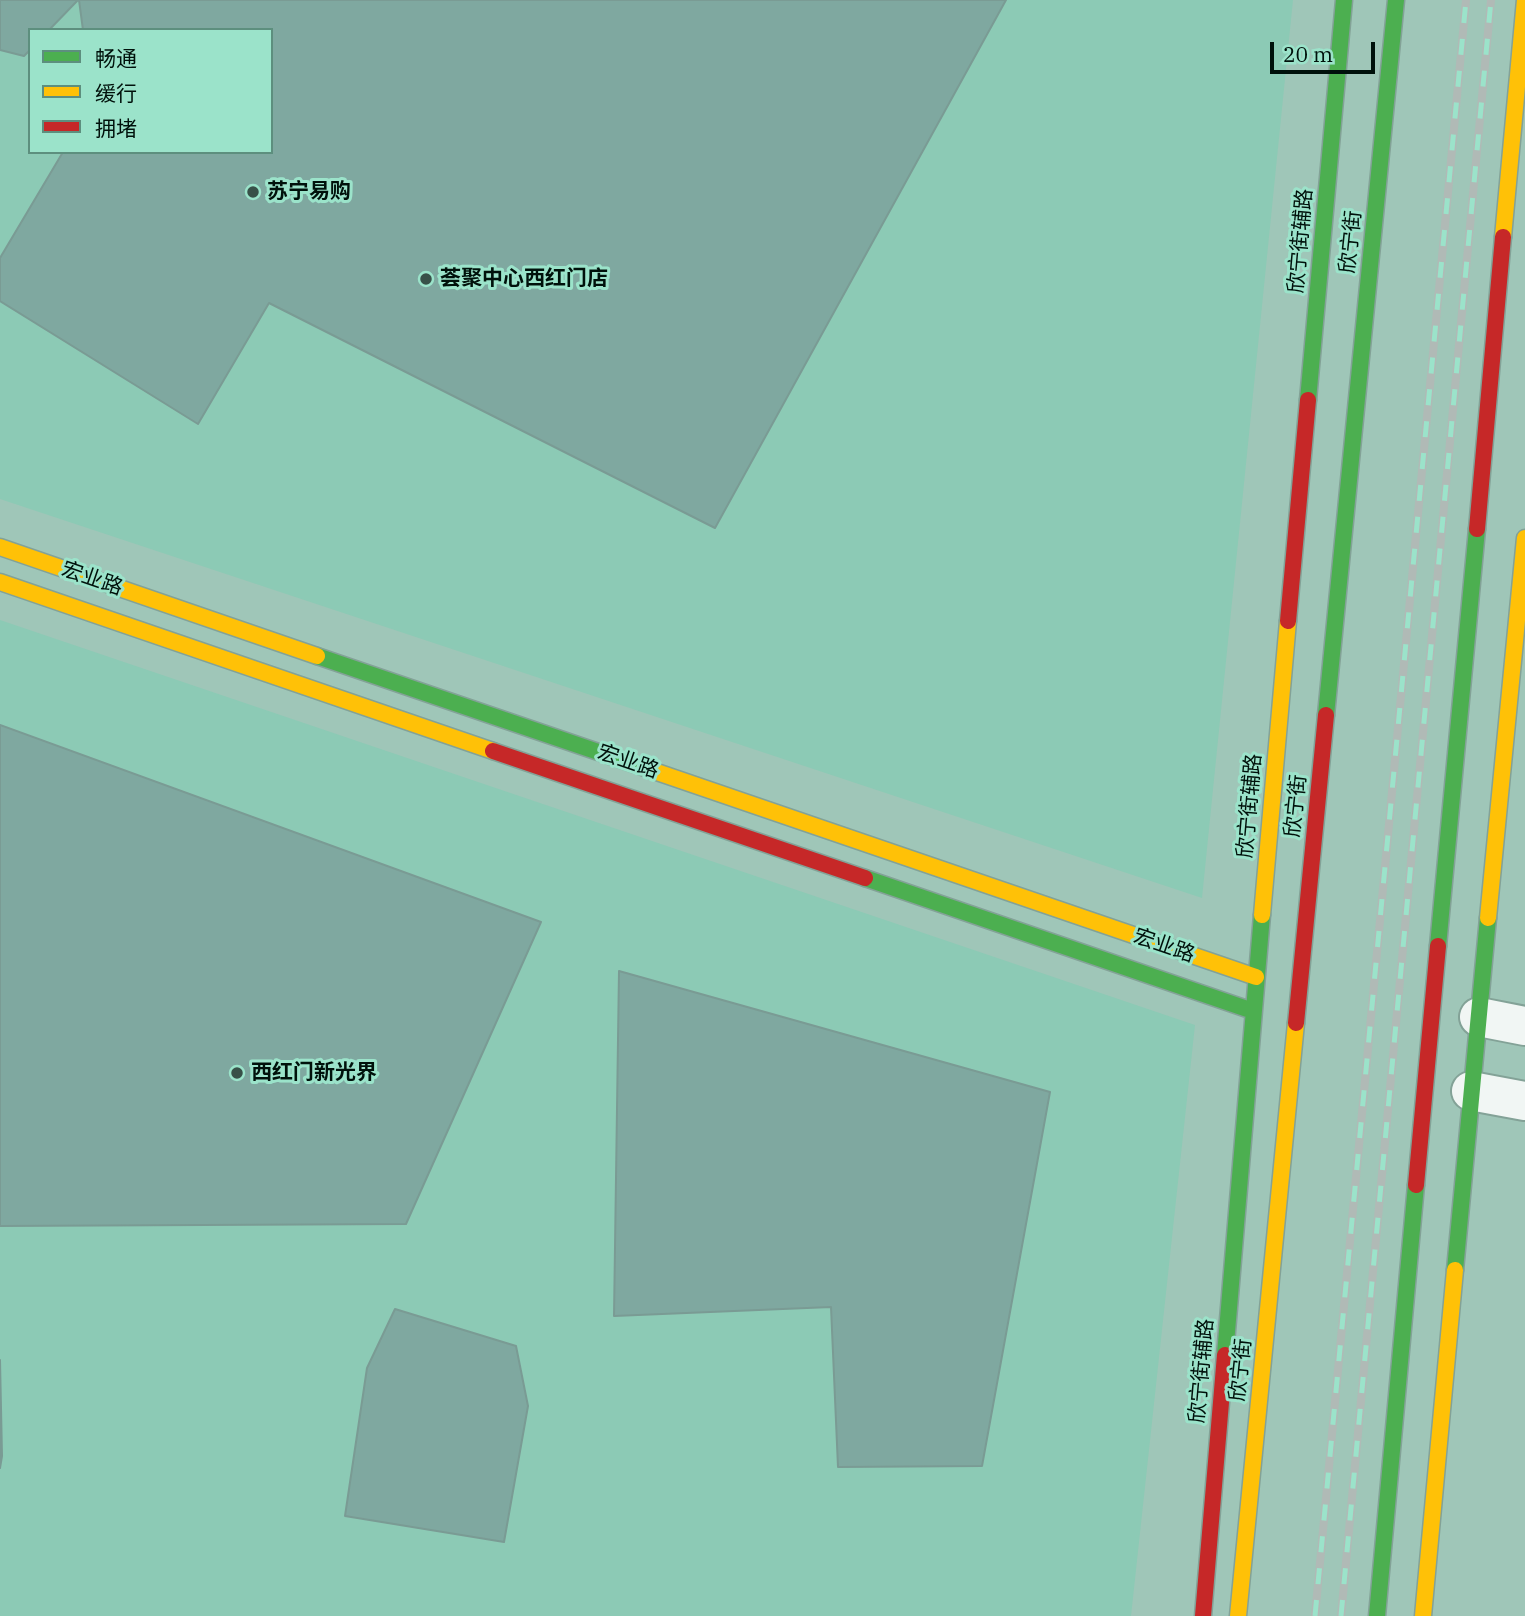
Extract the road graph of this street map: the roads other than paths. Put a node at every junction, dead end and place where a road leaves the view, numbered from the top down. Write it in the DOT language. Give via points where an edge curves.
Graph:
graph roads {
  1 [pos="1344,0"];
  2 [pos="1396,0"];
  3 [pos="1525,0"];
  4 [pos="1525,538"];
  5 [pos="0,547"];
  6 [pos="0,582"];
  7 [pos="1256,977"];
  8 [pos="1253,1011"];
  9 [pos="1479,1017"];
  10 [pos="1525,1026"];
  11 [pos="1471,1091"];
  12 [pos="1525,1101"];
  13 [pos="1429,1548"];
  14 [pos="1410,1605"];
  15 [pos="1203,1616"];
  16 [pos="1238,1616"];
  17 [pos="1377,1616"];
  18 [pos="1423,1616"];
  1 -- 7 [label="street, 欣宁街辅路"];
  2 -- 16 [label="street, 欣宁街"];
  3 -- 17 [label="street"];
  4 -- 9 [label="street"];
  5 -- 7 [label="street, 宏业路"];
  6 -- 8 [label="street, 宏业路"];
  7 -- 8 [label="street, 欣宁街辅路"];
  8 -- 15 [label="street, 欣宁街辅路"];
  9 -- 10 [label="street"];
  9 -- 11 [label="street"];
  11 -- 12 [label="street"];
  11 -- 13 [label="street"];
  13 -- 14 [label="street"];
  13 -- 18 [label="street"];
}
